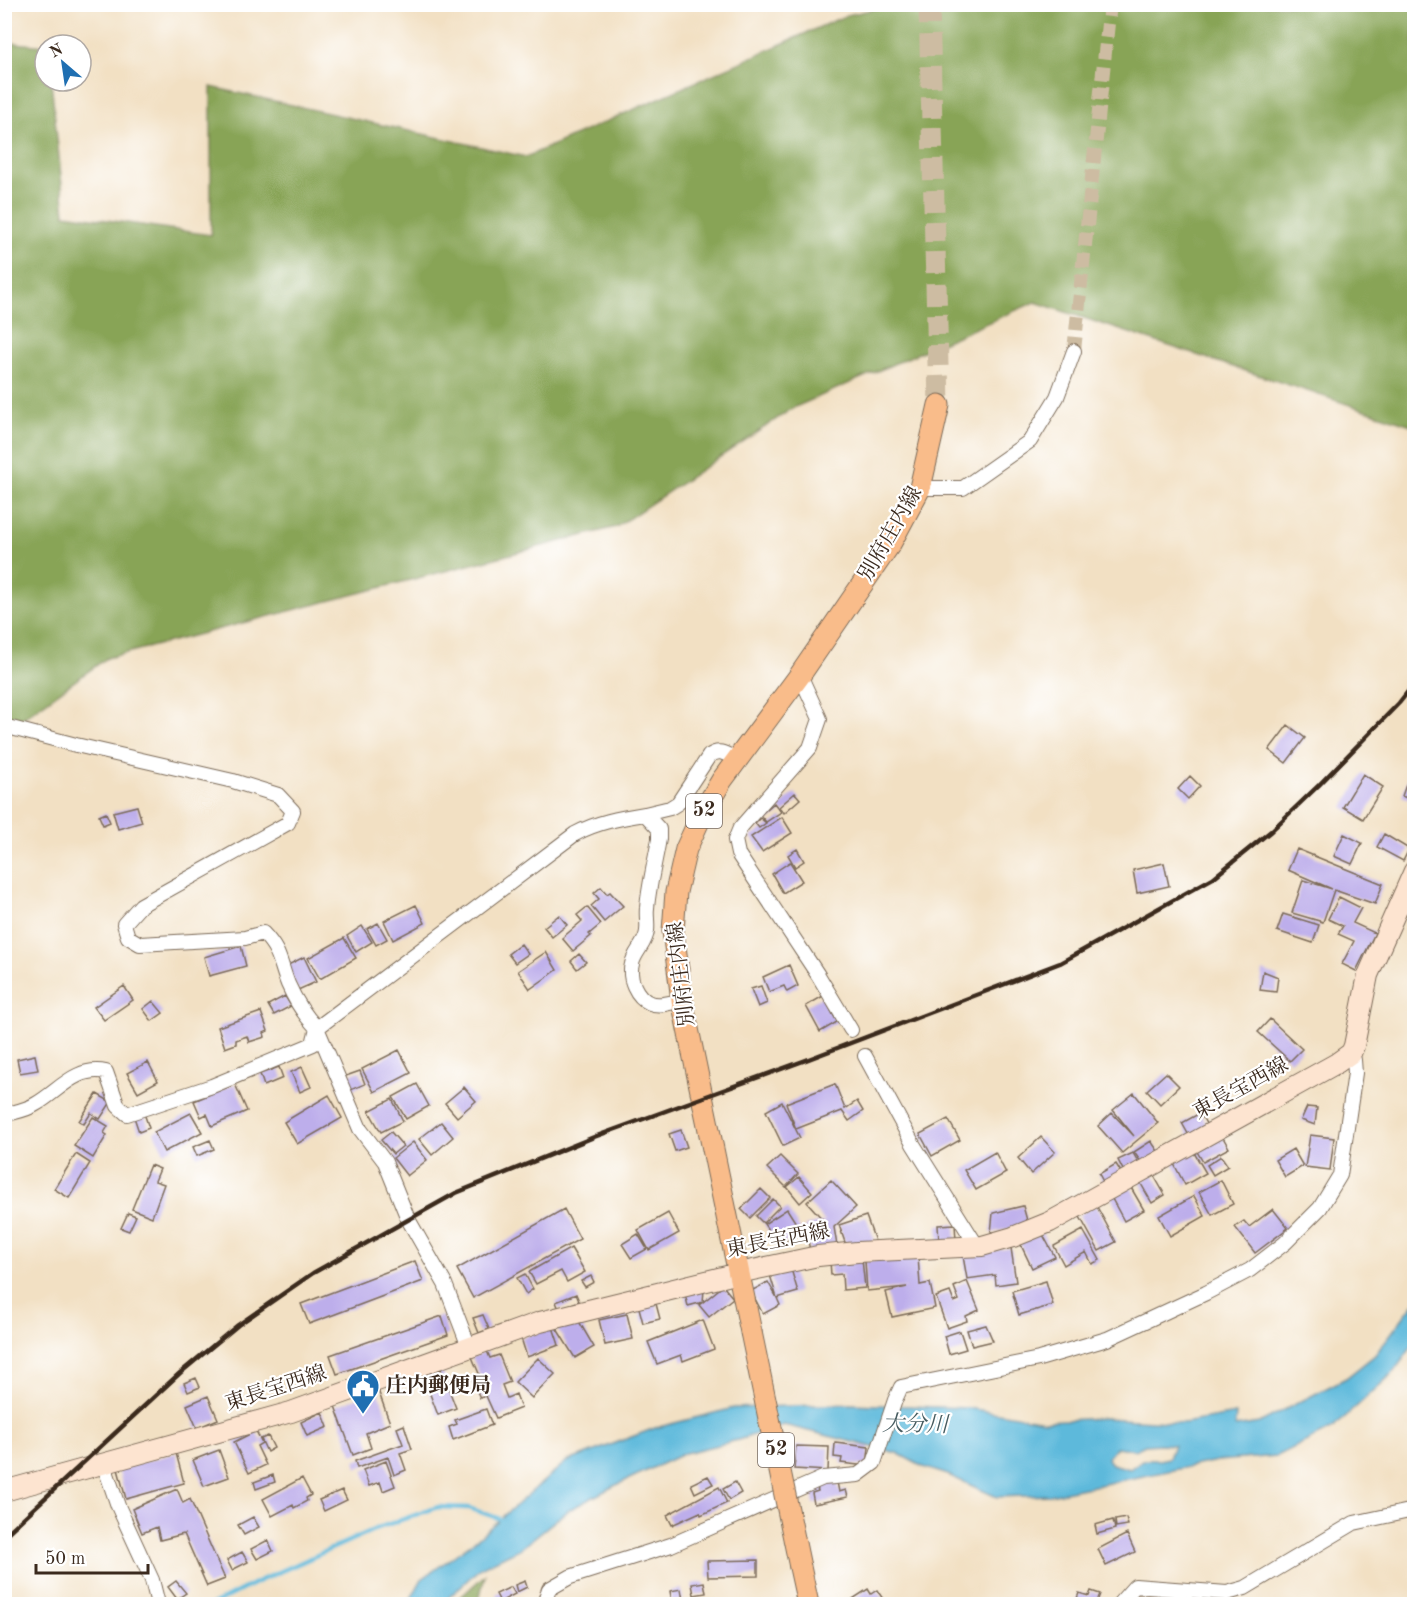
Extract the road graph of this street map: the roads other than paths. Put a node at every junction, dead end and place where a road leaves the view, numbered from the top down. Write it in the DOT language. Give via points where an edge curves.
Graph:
graph roads {
  1 [pos="1074,351"];
  2 [pos="939,405"];
  3 [pos="920,488"];
  4 [pos="800,675"];
  5 [pos="4,726"];
  6 [pos="737,760"];
  7 [pos="645,814"];
  8 [pos="1414,871"];
  9 [pos="682,1000"];
  10 [pos="317,1028"];
  11 [pos="851,1030"];
  12 [pos="1351,1053"];
  13 [pos="865,1056"];
  14 [pos="4,1115"];
  15 [pos="977,1246"];
  16 [pos="739,1273"];
  17 [pos="469,1347"];
  18 [pos="104,1465"];
  19 [pos="4,1491"];
  20 [pos="1414,1510"];
  21 [pos="158,1605"];
  22 [pos="544,1605"];
  23 [pos="808,1605"];
  24 [pos="1119,1605"];
  1 -- 3 [label="street" via="1057,398 1030,441 963,488"];
  2 -- 3 [label="main road, 別府庄内線 / 52"];
  3 -- 4 [label="main road, 別府庄内線 / 52" via="890,544"];
  4 -- 6 [label="main road, 別府庄内線 / 52"];
  4 -- 11 [label="street" via="820,719 815,738 740,828 735,840 738,854"];
  5 -- 10 [label="street" via="278,795 294,811 288,823 141,905 124,924 128,937 140,944 245,938 263,933 276,946 288,984"];
  6 -- 7 [label="street" via="715,752 678,803"];
  6 -- 9 [label="main road, 別府庄内線 / 52" via="703,812 686,849 673,931"];
  7 -- 9 [label="street" via="659,829 659,839 647,909 647,934 630,973 633,986 650,1003"];
  7 -- 10 [label="street" via="614,818 574,834"];
  8 -- 12 [label="main road" via="1368,975 1358,1037"];
  9 -- 16 [label="main road, 別府庄内線 / 52"];
  10 -- 14 [label="street" via="313,1044 212,1086 127,1114 118,1106 106,1072 96,1070 65,1081 35,1105"];
  10 -- 17 [label="street" via="360,1129 385,1162 408,1219 445,1284"];
  12 -- 15 [label="main road, 東長宝西線" via="1050,1222"];
  12 -- 22 [label="street" via="1355,1073 1340,1175 1320,1208 1276,1250 1241,1275 1107,1339 1039,1359 901,1387 874,1463 858,1475 823,1478 671,1545 570,1576 549,1589"];
  13 -- 15 [label="street" via="923,1163"];
  15 -- 16 [label="main road, 東長宝西線" via="829,1254"];
  16 -- 17 [label="main road, 東長宝西線" via="540,1322"];
  16 -- 23 [label="main road, 別府庄内線 / 52, bridge"];
  17 -- 18 [label="main road, 東長宝西線" via="291,1412"];
  18 -- 19 [label="main road, 東長宝西線"];
  18 -- 21 [label="street" via="152,1580"];
  20 -- 24 [label="street" via="1354,1522 1245,1588 1227,1593 1135,1586"];
}
